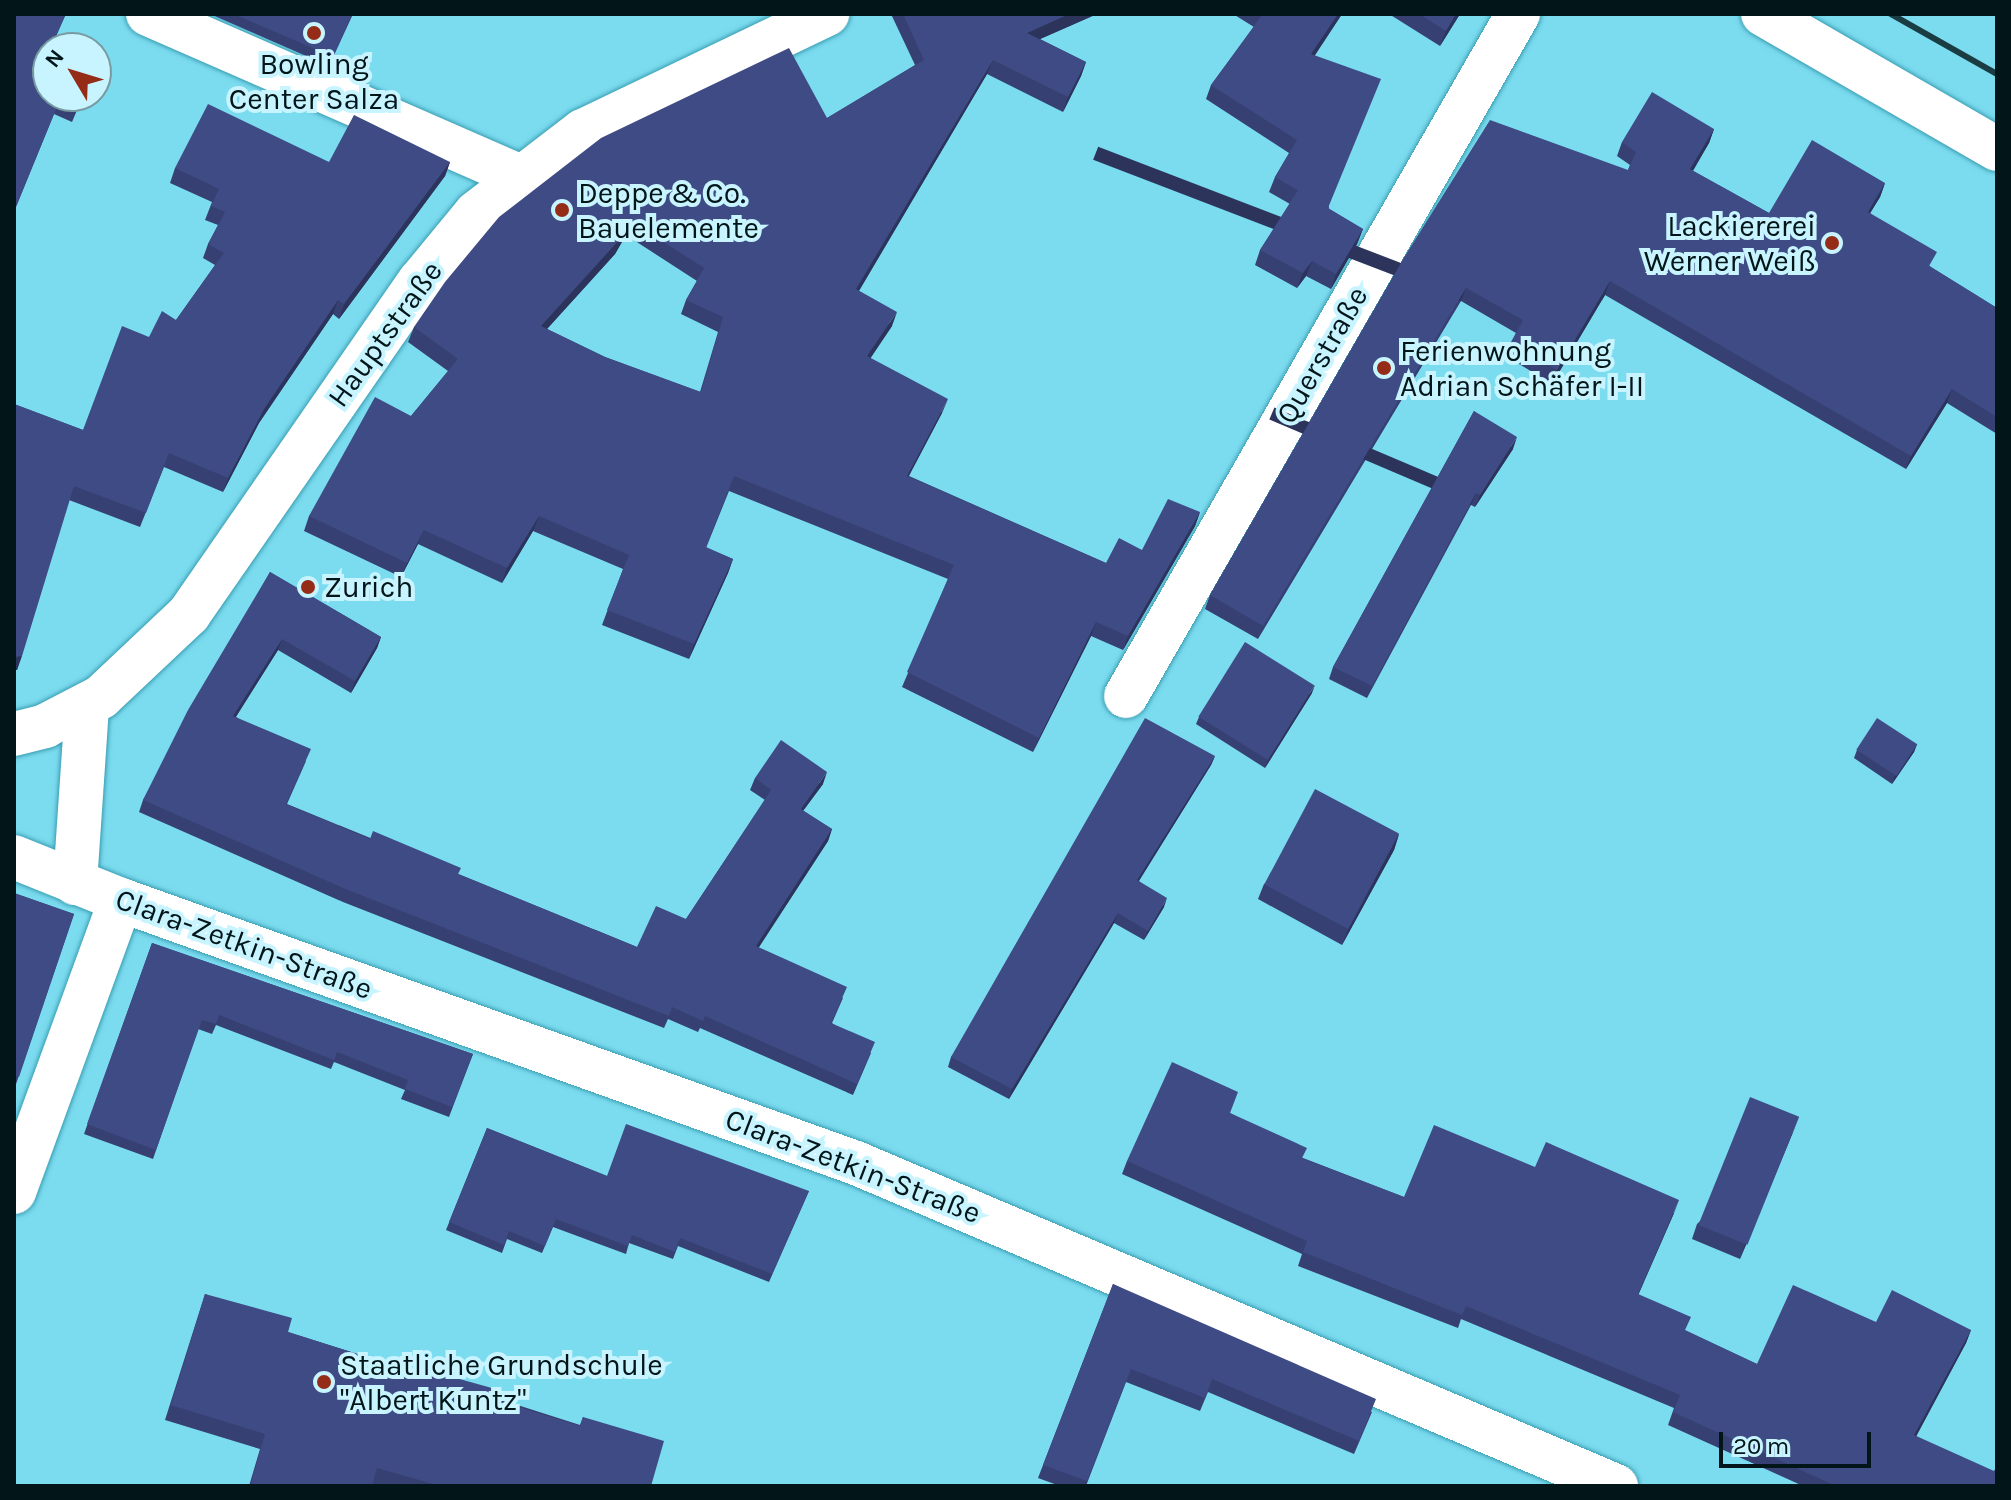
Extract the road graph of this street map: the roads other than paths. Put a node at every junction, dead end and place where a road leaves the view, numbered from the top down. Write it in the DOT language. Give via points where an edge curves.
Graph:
graph roads {
  1 [pos="148,14"];
  2 [pos="827,14"];
  3 [pos="1518,14"];
  4 [pos="1763,14"];
  5 [pos="1997,149"];
  6 [pos="518,176"];
  7 [pos="1126,696"];
  8 [pos="87,705"];
  9 [pos="14,734"];
  10 [pos="14,857"];
  11 [pos="75,883"];
  12 [pos="121,900"];
  13 [pos="14,1192"];
  14 [pos="1616,1486"];
  1 -- 6 [label="street"];
  2 -- 6 [label="street, Hauptstraße" via="583,131"];
  3 -- 7 [label="street, Querstraße"];
  4 -- 5 [label="street"];
  6 -- 8 [label="street, Hauptstraße" via="476,213 420,281 189,614 133,670"];
  8 -- 9 [label="street, Hauptstraße"];
  8 -- 11 [label="street, Clara-Zetkin-Straße"];
  10 -- 11 [label="street, Clara-Zetkin-Straße"];
  11 -- 12 [label="street, Clara-Zetkin-Straße"];
  12 -- 13 [label="street"];
  12 -- 14 [label="street, Clara-Zetkin-Straße" via="856,1163"];
}
